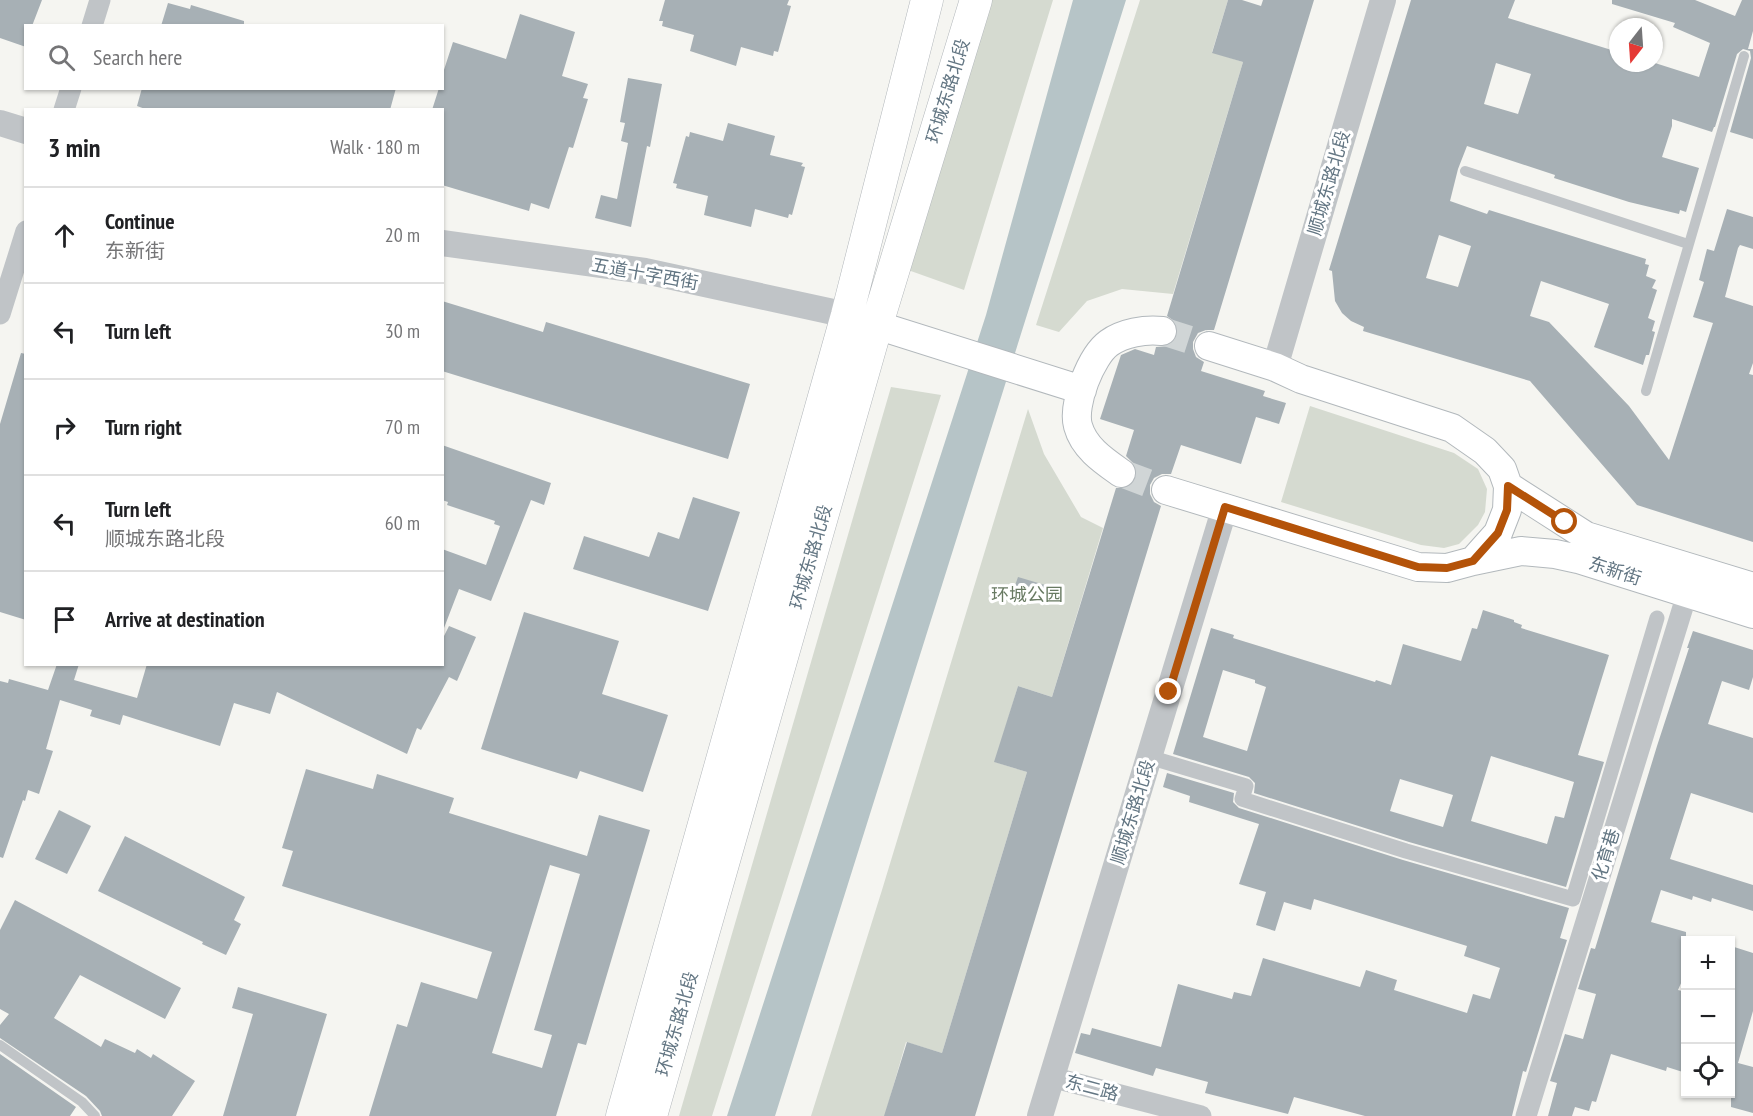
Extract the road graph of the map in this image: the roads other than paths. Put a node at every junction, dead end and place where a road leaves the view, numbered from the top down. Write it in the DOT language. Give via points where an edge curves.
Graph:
graph roads {
  1 [pos="100,0"];
  2 [pos="927,0"];
  3 [pos="976,0"];
  4 [pos="1383,0"];
  5 [pos="93,24"];
  6 [pos="1744,56"];
  7 [pos="69,90"];
  8 [pos="64,108"];
  9 [pos="0,123"];
  10 [pos="24,130"];
  11 [pos="1465,171"];
  12 [pos="24,237"];
  13 [pos="444,243"];
  14 [pos="1688,244"];
  15 [pos="0,314"];
  16 [pos="847,315"];
  17 [pos="877,324"];
  18 [pos="1162,331"];
  19 [pos="1209,346"];
  20 [pos="1275,367"];
  21 [pos="1082,390"];
  22 [pos="1646,391"];
  23 [pos="1120,473"];
  24 [pos="1508,486"];
  25 [pos="1166,490"];
  26 [pos="1225,507"];
  27 [pos="1473,561"];
  28 [pos="1753,587"];
  29 [pos="1687,594"];
  30 [pos="1753,614"];
  31 [pos="1657,618"];
  32 [pos="1149,757"];
  33 [pos="0,1045"];
  34 [pos="1051,1077"];
  35 [pos="95,1116"];
  36 [pos="622,1116"];
  37 [pos="651,1116"];
  38 [pos="1040,1116"];
  39 [pos="1201,1116"];
  40 [pos="1526,1116"];
  1 -- 5 [label="street"];
  2 -- 16 [label="main road, 环城东路北段"];
  3 -- 17 [label="main road, 环城东路北段"];
  4 -- 20 [label="street, 顺城东路北段"];
  6 -- 14 [label="lane"];
  7 -- 8 [label="street"];
  9 -- 10 [label="street"];
  11 -- 14 [label="lane"];
  12 -- 15 [label="street"];
  13 -- 16 [label="street, 五道十字西街" via="645,272"];
  14 -- 22 [label="lane"];
  16 -- 17 [label="main road"];
  16 -- 36 [label="main road, 环城东路北段"];
  17 -- 21 [label="main road"];
  17 -- 37 [label="main road, 环城东路北段"];
  18 -- 21 [label="main road" via="1124,335 1108,344 1094,360"];
  19 -- 20 [label="main road"];
  20 -- 24 [label="main road" via="1452,428 1485,451 1502,469"];
  21 -- 23 [label="main road" via="1078,426 1089,448"];
  24 -- 27 [label="main road" via="1507,510 1498,533"];
  24 -- 28 [label="main road, 东新街" via="1586,536"];
  25 -- 26 [label="main road, 东新街"];
  26 -- 27 [label="main road, 东新街" via="1418,567 1447,568"];
  26 -- 32 [label="street, 顺城东路北段"];
  27 -- 29 [label="main road, 东新街" via="1521,551 1555,554"];
  29 -- 30 [label="main road, 东新街"];
  29 -- 40 [label="street, 化育巷"];
  31 -- 32 [label="street" via="1573,899 1242,800 1246,786"];
  32 -- 34 [label="street, 顺城东路北段"];
  33 -- 35 [label="lane" via="82,1102"];
  34 -- 38 [label="street, 顺城东路北段"];
  34 -- 39 [label="street, 东二路"];
}
